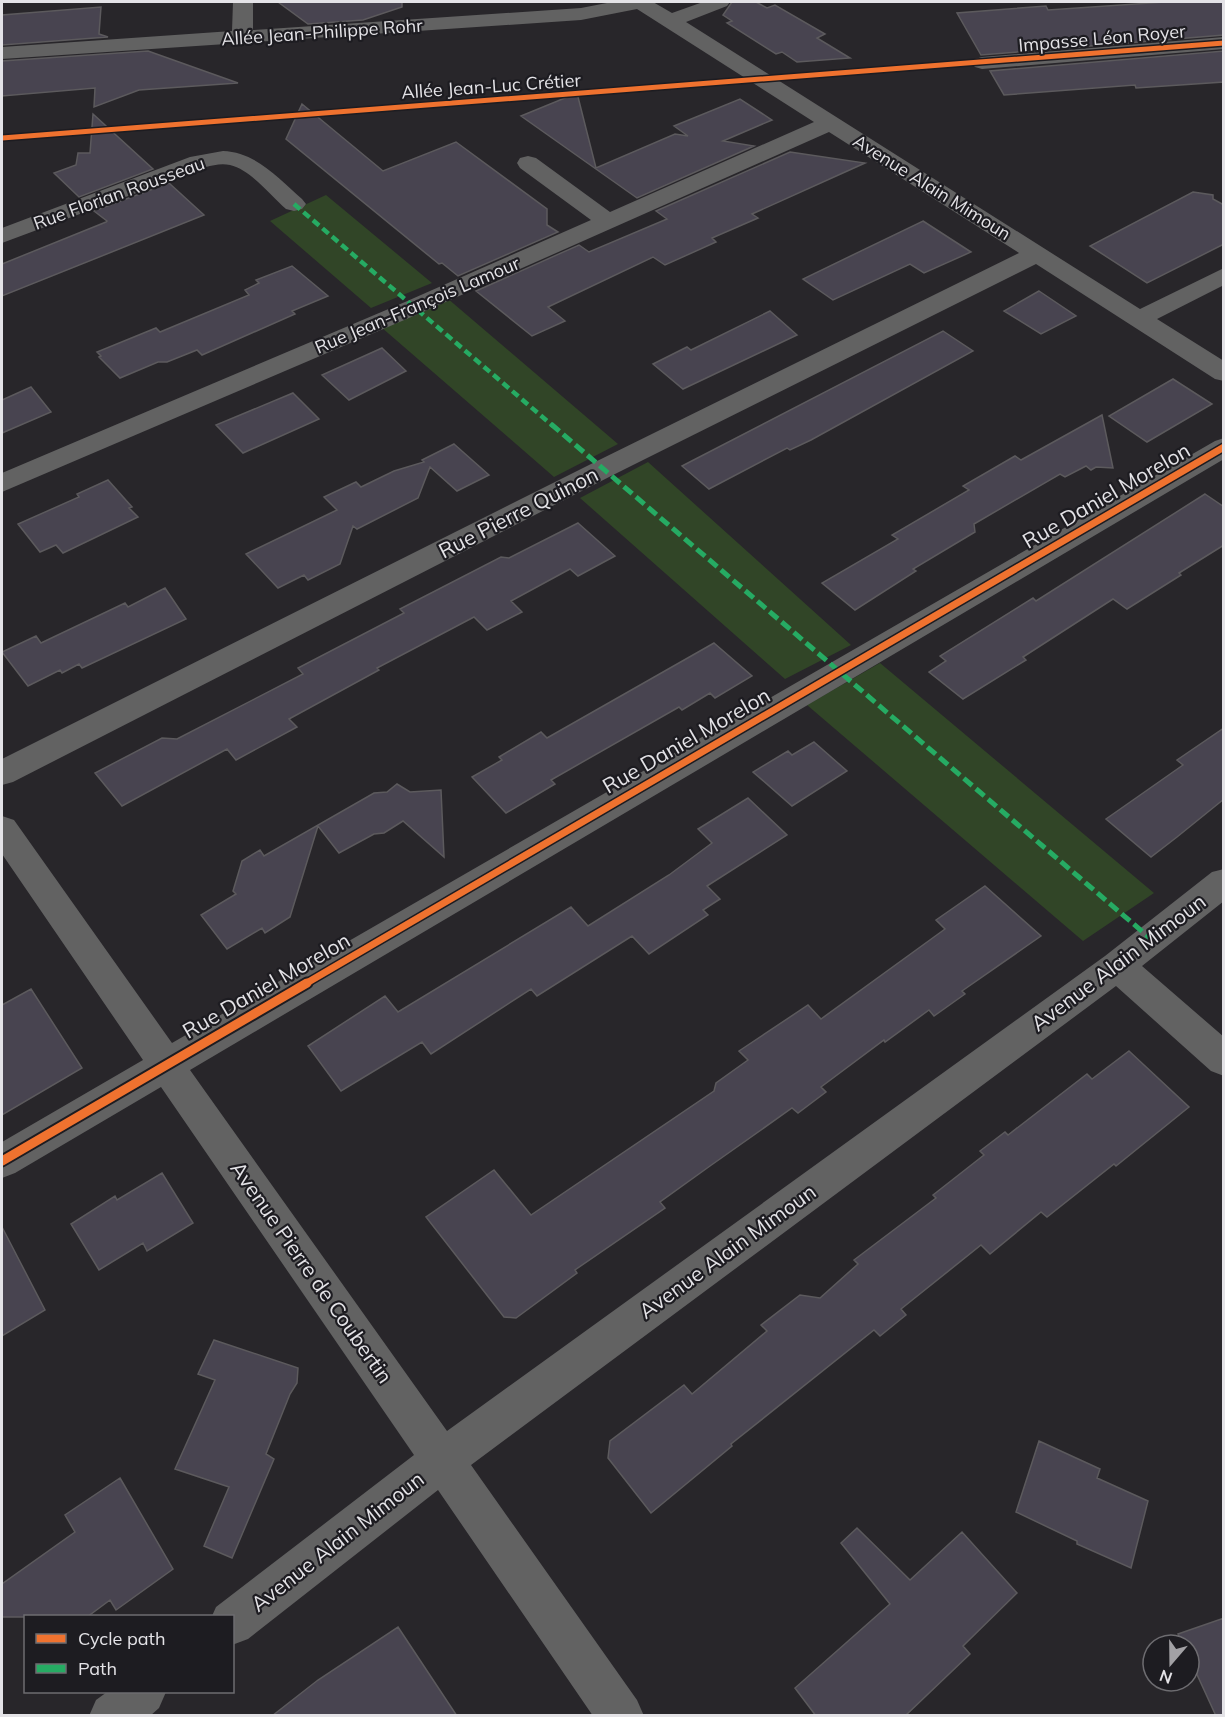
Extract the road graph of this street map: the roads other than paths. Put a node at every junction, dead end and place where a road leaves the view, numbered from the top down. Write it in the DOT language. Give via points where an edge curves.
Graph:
graph roads {
  1 [pos="243,2"];
  2 [pos="640,2"];
  3 [pos="720,2"];
  4 [pos="671,21"];
  5 [pos="242,37"];
  6 [pos="1224,43"];
  7 [pos="2,53"];
  8 [pos="982,63"];
  9 [pos="831,123"];
  10 [pos="528,163"];
  11 [pos="294,204"];
  12 [pos="608,222"];
  13 [pos="2,236"];
  14 [pos="1037,254"];
  15 [pos="1224,275"];
  16 [pos="1139,319"];
  17 [pos="1224,373"];
  18 [pos="1224,447"];
  19 [pos="2,483"];
  20 [pos="2,773"];
  21 [pos="2,829"];
  22 [pos="1224,882"];
  23 [pos="1117,966"];
  24 [pos="1224,1060"];
  25 [pos="167,1065"];
  26 [pos="2,1161"];
  27 [pos="442,1460"];
  28 [pos="234,1621"];
  29 [pos="142,1693"];
  30 [pos="112,1716"];
  31 [pos="621,1716"];
  1 -- 5 [label="street"];
  2 -- 4 [label="street, Avenue Alain Mimoun"];
  2 -- 5 [label="street, Allée Jean-Philippe Rohr" via="580,15"];
  3 -- 4 [label="street"];
  4 -- 9 [label="street, Avenue Alain Mimoun"];
  5 -- 7 [label="street, Allée Jean-Philippe Rohr"];
  6 -- 8 [label="street, Impasse Léon Royer"];
  9 -- 12 [label="street, Rue Jean-François Lamour"];
  9 -- 14 [label="street, Avenue Alain Mimoun"];
  10 -- 12 [label="street"];
  11 -- 13 [label="street, Rue Florian Rousseau" via="244,162 219,157"];
  12 -- 19 [label="street, Rue Jean-François Lamour"];
  14 -- 16 [label="street, Avenue Alain Mimoun"];
  14 -- 20 [label="street, Rue Pierre Quinon"];
  15 -- 16 [label="street"];
  16 -- 17 [label="street, Avenue Alain Mimoun"];
  18 -- 25 [label="street, Rue Daniel Morelon"];
  21 -- 25 [label="street, Avenue Pierre de Coubertin"];
  22 -- 23 [label="street, Avenue Alain Mimoun"];
  23 -- 24 [label="street"];
  23 -- 27 [label="street, Avenue Alain Mimoun"];
  25 -- 26 [label="street, Rue Daniel Morelon"];
  25 -- 27 [label="street, Avenue Pierre de Coubertin"];
  27 -- 28 [label="street, Avenue Alain Mimoun"];
  27 -- 31 [label="street, Avenue Pierre de Coubertin"];
  29 -- 30 [label="street"];
}
